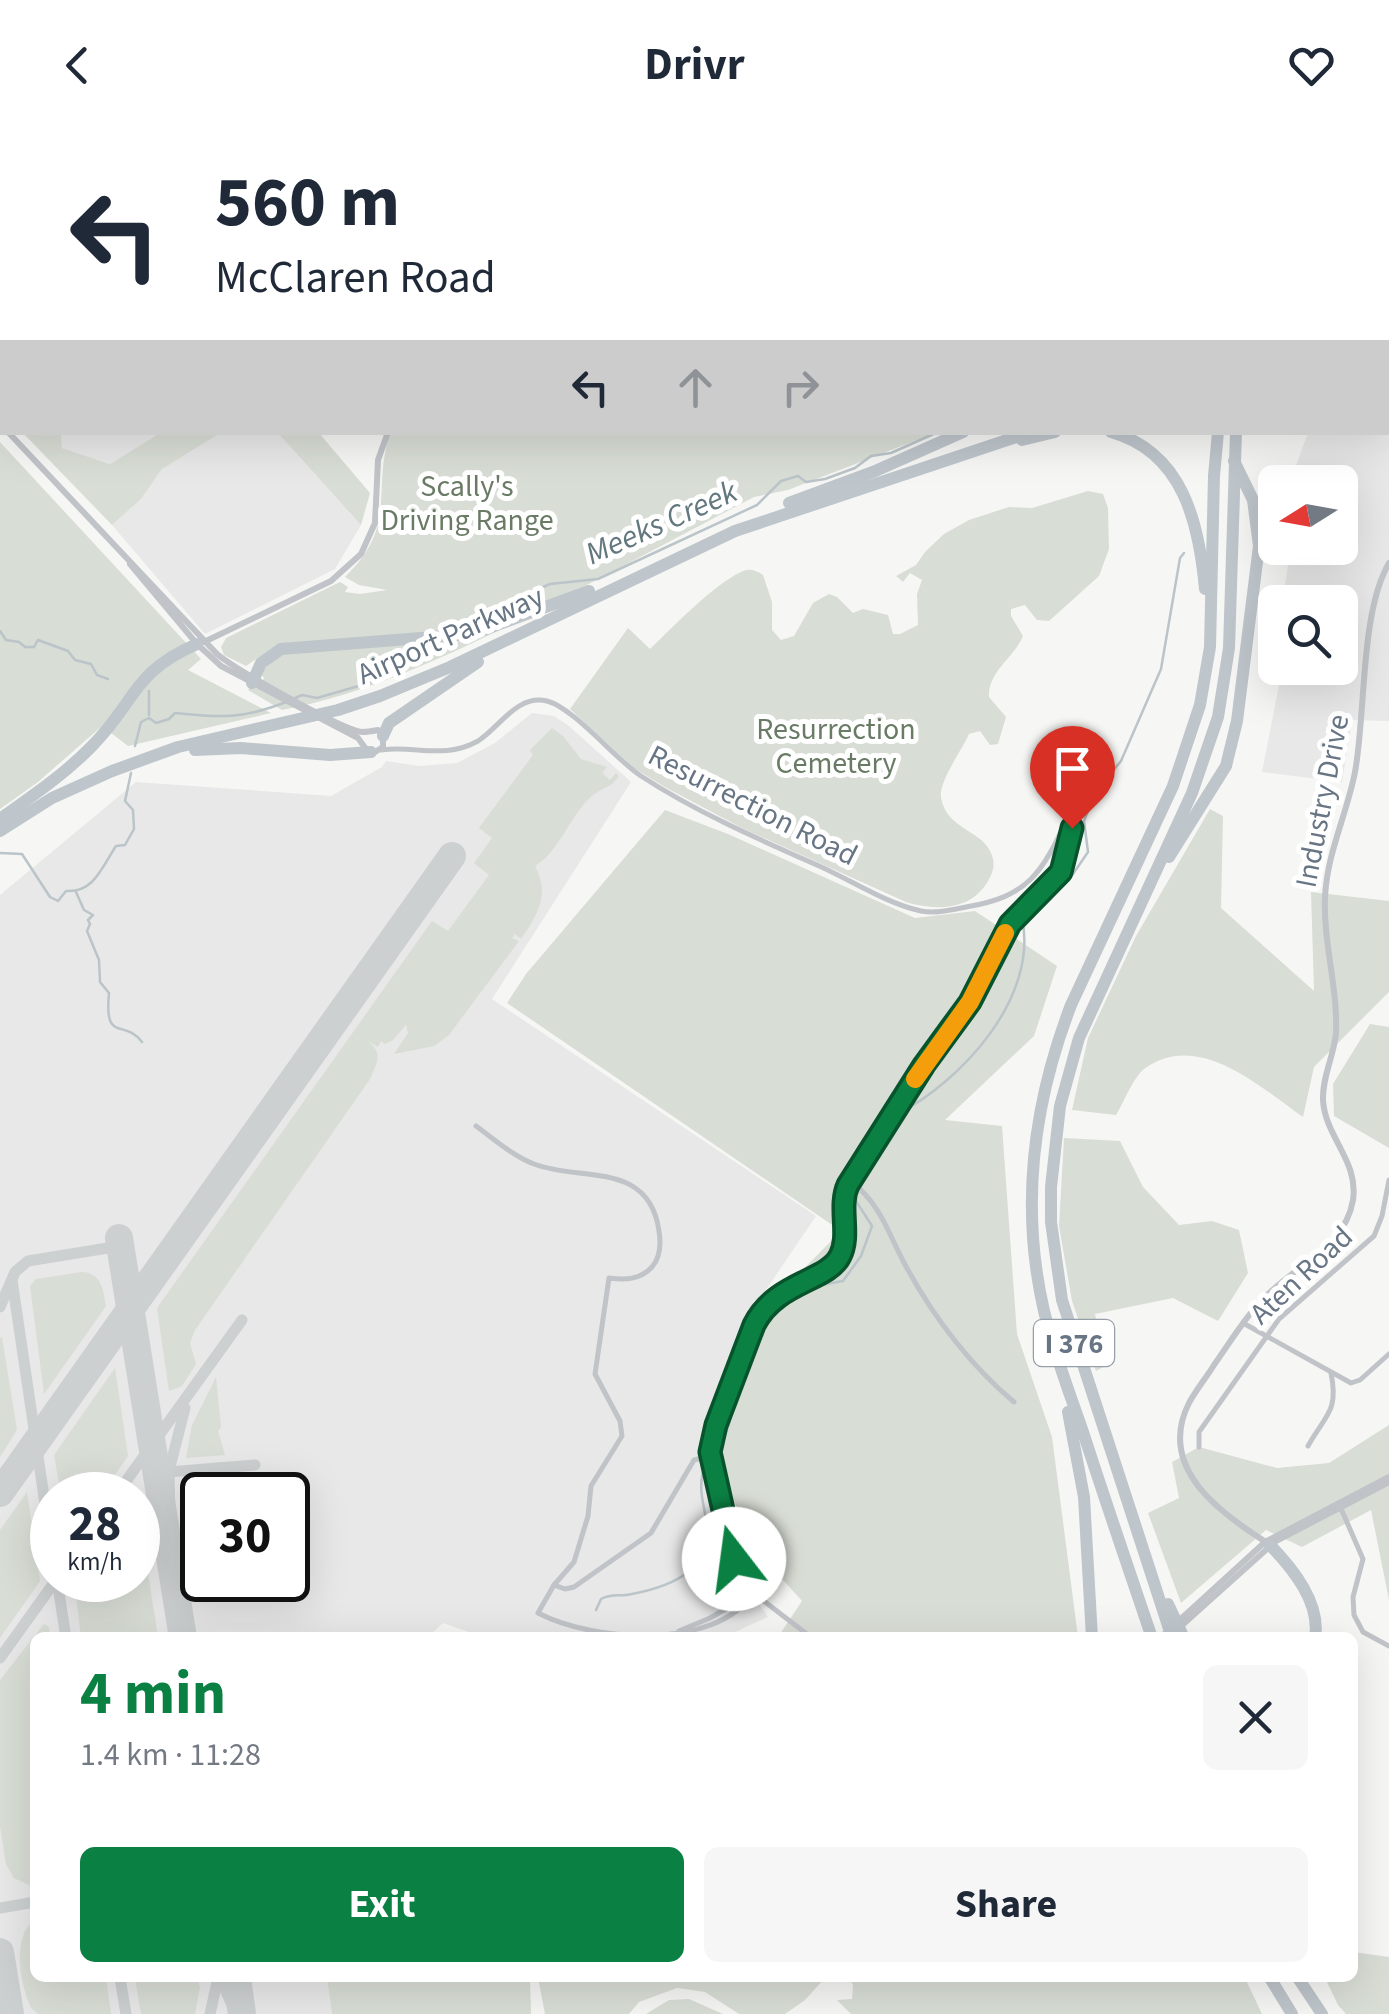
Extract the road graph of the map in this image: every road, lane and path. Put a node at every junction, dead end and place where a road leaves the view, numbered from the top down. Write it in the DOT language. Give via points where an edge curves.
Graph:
graph roads {
  1 [pos="11,435"];
  2 [pos="387,435"];
  3 [pos="955,435"];
  4 [pos="1001,435"];
  5 [pos="1021,435"];
  6 [pos="1044,435"];
  7 [pos="1118,435"];
  8 [pos="1215,435"];
  9 [pos="1217,435"];
  10 [pos="1236,435"];
  11 [pos="910,472"];
  12 [pos="756,516"];
  13 [pos="678,558"];
  14 [pos="1389,563"];
  15 [pos="130,564"];
  16 [pos="614,580"];
  17 [pos="194,642"];
  18 [pos="240,670"];
  19 [pos="257,680"];
  20 [pos="343,727"];
  21 [pos="1193,730"];
  22 [pos="380,744"];
  23 [pos="129,764"];
  24 [pos="0,825"];
  25 [pos="1116,956"];
  26 [pos="476,1126"];
  27 [pos="850,1180"];
  28 [pos="1389,1180"];
  29 [pos="1032,1224"];
  30 [pos="1243,1323"];
  31 [pos="1266,1336"];
  32 [pos="1076,1352"];
  33 [pos="1389,1354"];
  34 [pos="1330,1370"];
  35 [pos="1014,1402"];
  36 [pos="1199,1446"];
  37 [pos="1308,1446"];
  38 [pos="710,1456"];
  39 [pos="1389,1480"];
  40 [pos="1339,1504"];
  41 [pos="1267,1545"];
  42 [pos="554,1585"];
  43 [pos="755,1592"];
  44 [pos="1186,1617"];
  45 [pos="805,1632"];
  46 [pos="1092,1632"];
  47 [pos="1150,1632"];
  48 [pos="1167,1632"];
  49 [pos="1168,1632"];
  50 [pos="1175,1632"];
  51 [pos="1181,1632"];
  52 [pos="1313,1632"];
  53 [pos="1389,1646"];
  54 [pos="1275,1982"];
  55 [pos="1301,1982"];
  56 [pos="1295,2014"];
  57 [pos="1322,2014"];
  1 -- 15 [label="street"];
  2 -- 17 [label="street" via="378,460 375,524 360,554 331,581"];
  3 -- 12 [label="highway"];
  4 -- 12 [label="highway, Airport Parkway"];
  5 -- 11 [label="highway, Airport Parkway"];
  6 -- 11 [label="highway"];
  7 -- 21 [label="highway" via="1168,467 1192,515 1206,620"];
  8 -- 21 [label="highway, I 376" via="1210,647"];
  9 -- 25 [label="highway" via="1253,500 1259,546 1232,746"];
  10 -- 25 [label="highway, I 376" via="1229,648 1218,717 1192,793"];
  11 -- 13 [label="highway, Airport Parkway" via="751,525"];
  12 -- 16 [label="highway, Airport Parkway"];
  13 -- 22 [label="highway" via="470,666 389,723"];
  13 -- 23 [label="highway, Airport Parkway" via="393,691"];
  14 -- 30 [label="street, Industry Drive" via="1374,604 1355,772 1325,895 1336,1033 1324,1108 1350,1166 1354,1198 1337,1237"];
  15 -- 17 [label="street"];
  15 -- 17 [label="street" via="158,590"];
  16 -- 19 [label="highway" via="480,632 291,647 272,654"];
  16 -- 24 [label="highway, Airport Parkway" via="408,680 144,751 80,777"];
  17 -- 18 [label="street"];
  17 -- 19 [label="street" via="220,666"];
  17 -- 24 [label="highway" via="143,678 85,754"];
  18 -- 19 [label="highway"];
  19 -- 20 [label="street"];
  20 -- 22 [label="street"];
  20 -- 22 [label="street" via="378,730"];
  21 -- 29 [label="highway, I 376" via="1056,1042 1035,1139"];
  22 -- 23 [label="highway" via="330,755 213,748"];
  22 -- 27 [label="street, Resurrection Road" via="426,752 463,746 520,706 548,702 653,783 766,843 926,912 1013,894 1039,873 1074,814 1061,872 1010,924 962,1015"];
  23 -- 24 [label="highway, Airport Parkway"];
  25 -- 32 [label="highway, I 376" via="1079,1038 1054,1138 1051,1222"];
  26 -- 42 [label="street" via="533,1164 628,1184 648,1202 659,1227 660,1251 651,1268 635,1278 609,1278 595,1374 622,1436 591,1486 574,1562"];
  27 -- 35 [label="street" via="882,1214 910,1273 965,1353"];
  27 -- 38 [label="street" via="838,1261 786,1290 759,1316"];
  28 -- 31 [label="street, Aten Road" via="1370,1242"];
  29 -- 46 [label="highway" via="1038,1302 1082,1482"];
  29 -- 47 [label="highway, I 376" via="1045,1315"];
  30 -- 31 [label="street"];
  30 -- 41 [label="street, Industry Drive" via="1190,1401 1180,1451 1203,1495"];
  31 -- 34 [label="street"];
  31 -- 36 [label="street, Aten Road" via="1199,1432"];
  32 -- 49 [label="highway, I 376"];
  32 -- 51 [label="highway"];
  33 -- 34 [label="street" via="1356,1382"];
  34 -- 37 [label="street" via="1333,1408"];
  38 -- 42 [label="street" via="694,1460 646,1538 574,1587"];
  38 -- 43 [label="street" via="732,1554"];
  39 -- 40 [label="street"];
  40 -- 41 [label="street"];
  40 -- 53 [label="street" via="1364,1560 1354,1615 1363,1632"];
  41 -- 44 [label="street"];
  41 -- 52 [label="highway" via="1310,1600"];
  42 -- 43 [label="street" via="538,1612 597,1632 676,1632"];
  43 -- 45 [label="street"];
  44 -- 48 [label="street"];
  44 -- 50 [label="street"];
  54 -- 56 [label="highway"];
  55 -- 57 [label="highway"];
}
